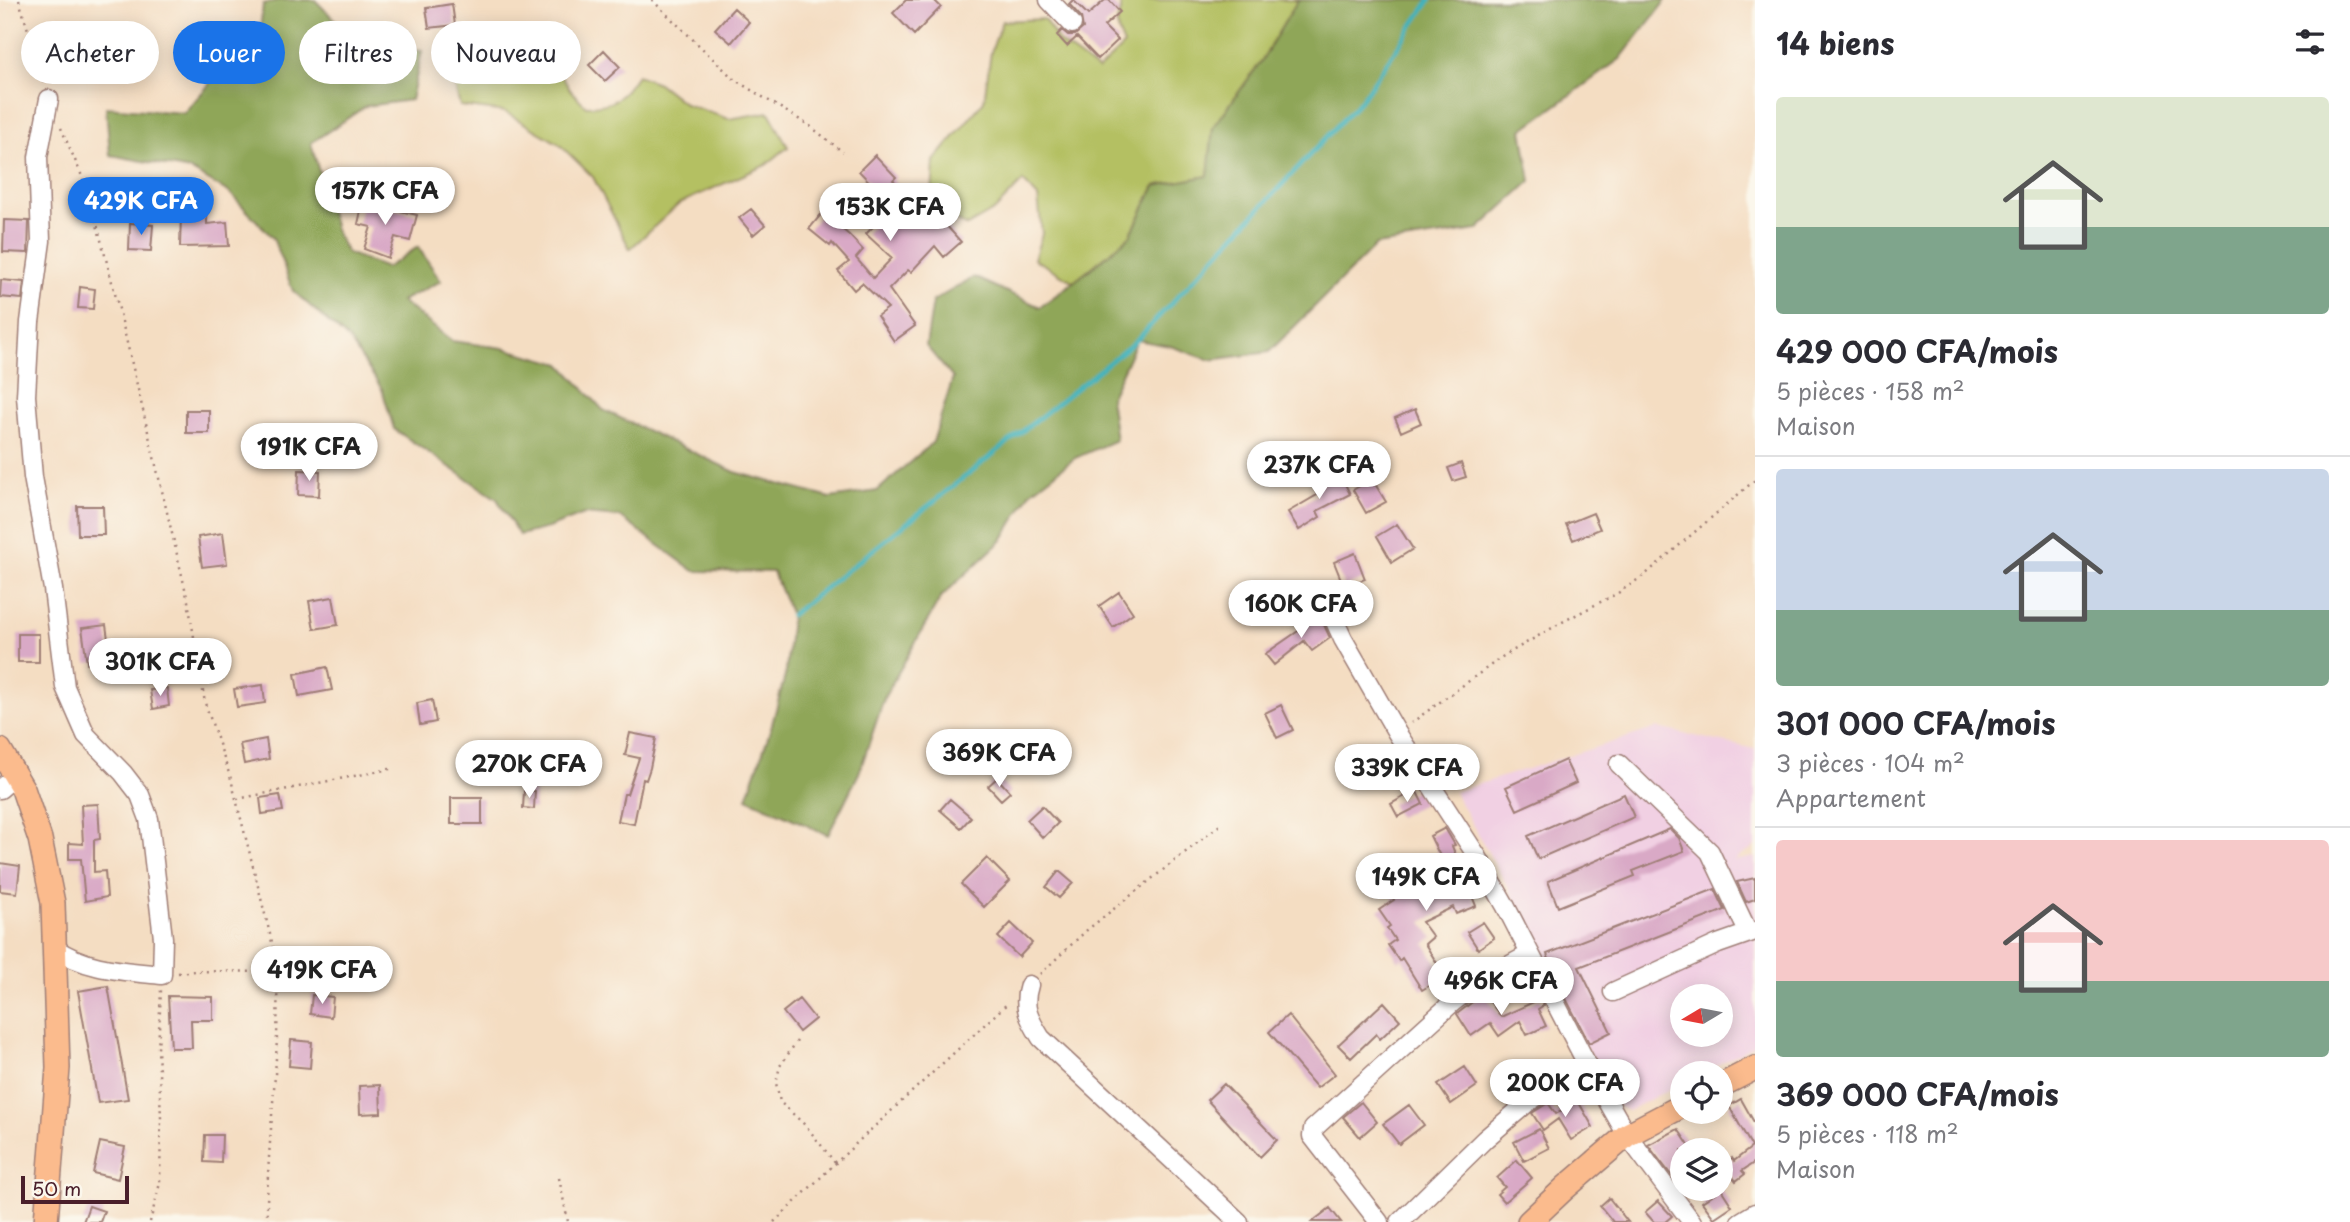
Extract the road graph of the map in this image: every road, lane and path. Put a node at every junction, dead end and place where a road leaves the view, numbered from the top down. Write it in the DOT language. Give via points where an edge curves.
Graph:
graph roads {
  1 [pos="19,0"];
  2 [pos="652,0"];
  3 [pos="1049,0"];
  4 [pos="1072,24"];
  5 [pos="49,99"];
  6 [pos="843,152"];
  7 [pos="1755,480"];
  8 [pos="1328,606"];
  9 [pos="1396,733"];
  10 [pos="0,750"];
  11 [pos="1619,764"];
  12 [pos="395,768"];
  13 [pos="7,783"];
  14 [pos="237,799"];
  15 [pos="1220,824"];
  16 [pos="1752,932"];
  17 [pos="55,948"];
  18 [pos="1530,954"];
  19 [pos="276,972"];
  20 [pos="162,975"];
  21 [pos="1028,985"];
  22 [pos="1613,992"];
  23 [pos="797,1041"];
  24 [pos="1755,1068"];
  25 [pos="1590,1070"];
  26 [pos="1733,1079"];
  27 [pos="1670,1113"];
  28 [pos="1627,1136"];
  29 [pos="836,1164"];
  30 [pos="559,1178"];
  31 [pos="1755,1213"];
  32 [pos="46,1222"];
  33 [pos="150,1222"];
  34 [pos="267,1222"];
  35 [pos="568,1222"];
  36 [pos="774,1222"];
  37 [pos="1240,1222"];
  38 [pos="1379,1222"];
  39 [pos="1400,1222"];
  40 [pos="1529,1222"];
  41 [pos="1692,1222"];
  42 [pos="1740,1222"];
  1 -- 5 [label="path"];
  2 -- 6 [label="path" via="735,80"];
  3 -- 4 [label="street"];
  5 -- 14 [label="path" via="88,190 188,601 205,703"];
  5 -- 20 [label="street" via="38,157 41,241 26,396 33,477 65,687 86,735 141,796 149,819 163,938"];
  7 -- 9 [label="path" via="1646,574 1503,657"];
  8 -- 9 [label="street"];
  9 -- 18 [label="street" via="1477,856"];
  10 -- 13 [label="main road"];
  11 -- 16 [label="street" via="1710,852"];
  12 -- 14 [label="path"];
  13 -- 17 [label="main road" via="23,789 40,839 53,903"];
  14 -- 19 [label="path"];
  15 -- 21 [label="path" via="1087,930"];
  16 -- 22 [label="street"];
  17 -- 20 [label="street" via="71,960"];
  17 -- 32 [label="main road" via="58,1068"];
  18 -- 25 [label="street"];
  18 -- 38 [label="street" via="1453,1002 1313,1129 1312,1136"];
  19 -- 20 [label="path"];
  19 -- 34 [label="path" via="275,1098 267,1166"];
  20 -- 33 [label="path" via="160,1183"];
  21 -- 29 [label="path"];
  21 -- 37 [label="street" via="1027,1014 1041,1038"];
  23 -- 29 [label="path" via="780,1066 776,1083 780,1102"];
  24 -- 26 [label="main road"];
  25 -- 28 [label="street"];
  25 -- 39 [label="street" via="1562,1080 1527,1103"];
  27 -- 28 [label="main road"];
  28 -- 40 [label="main road"];
  28 -- 41 [label="street"];
  29 -- 36 [label="path"];
  30 -- 35 [label="path"];
  31 -- 42 [label="street"];
}
